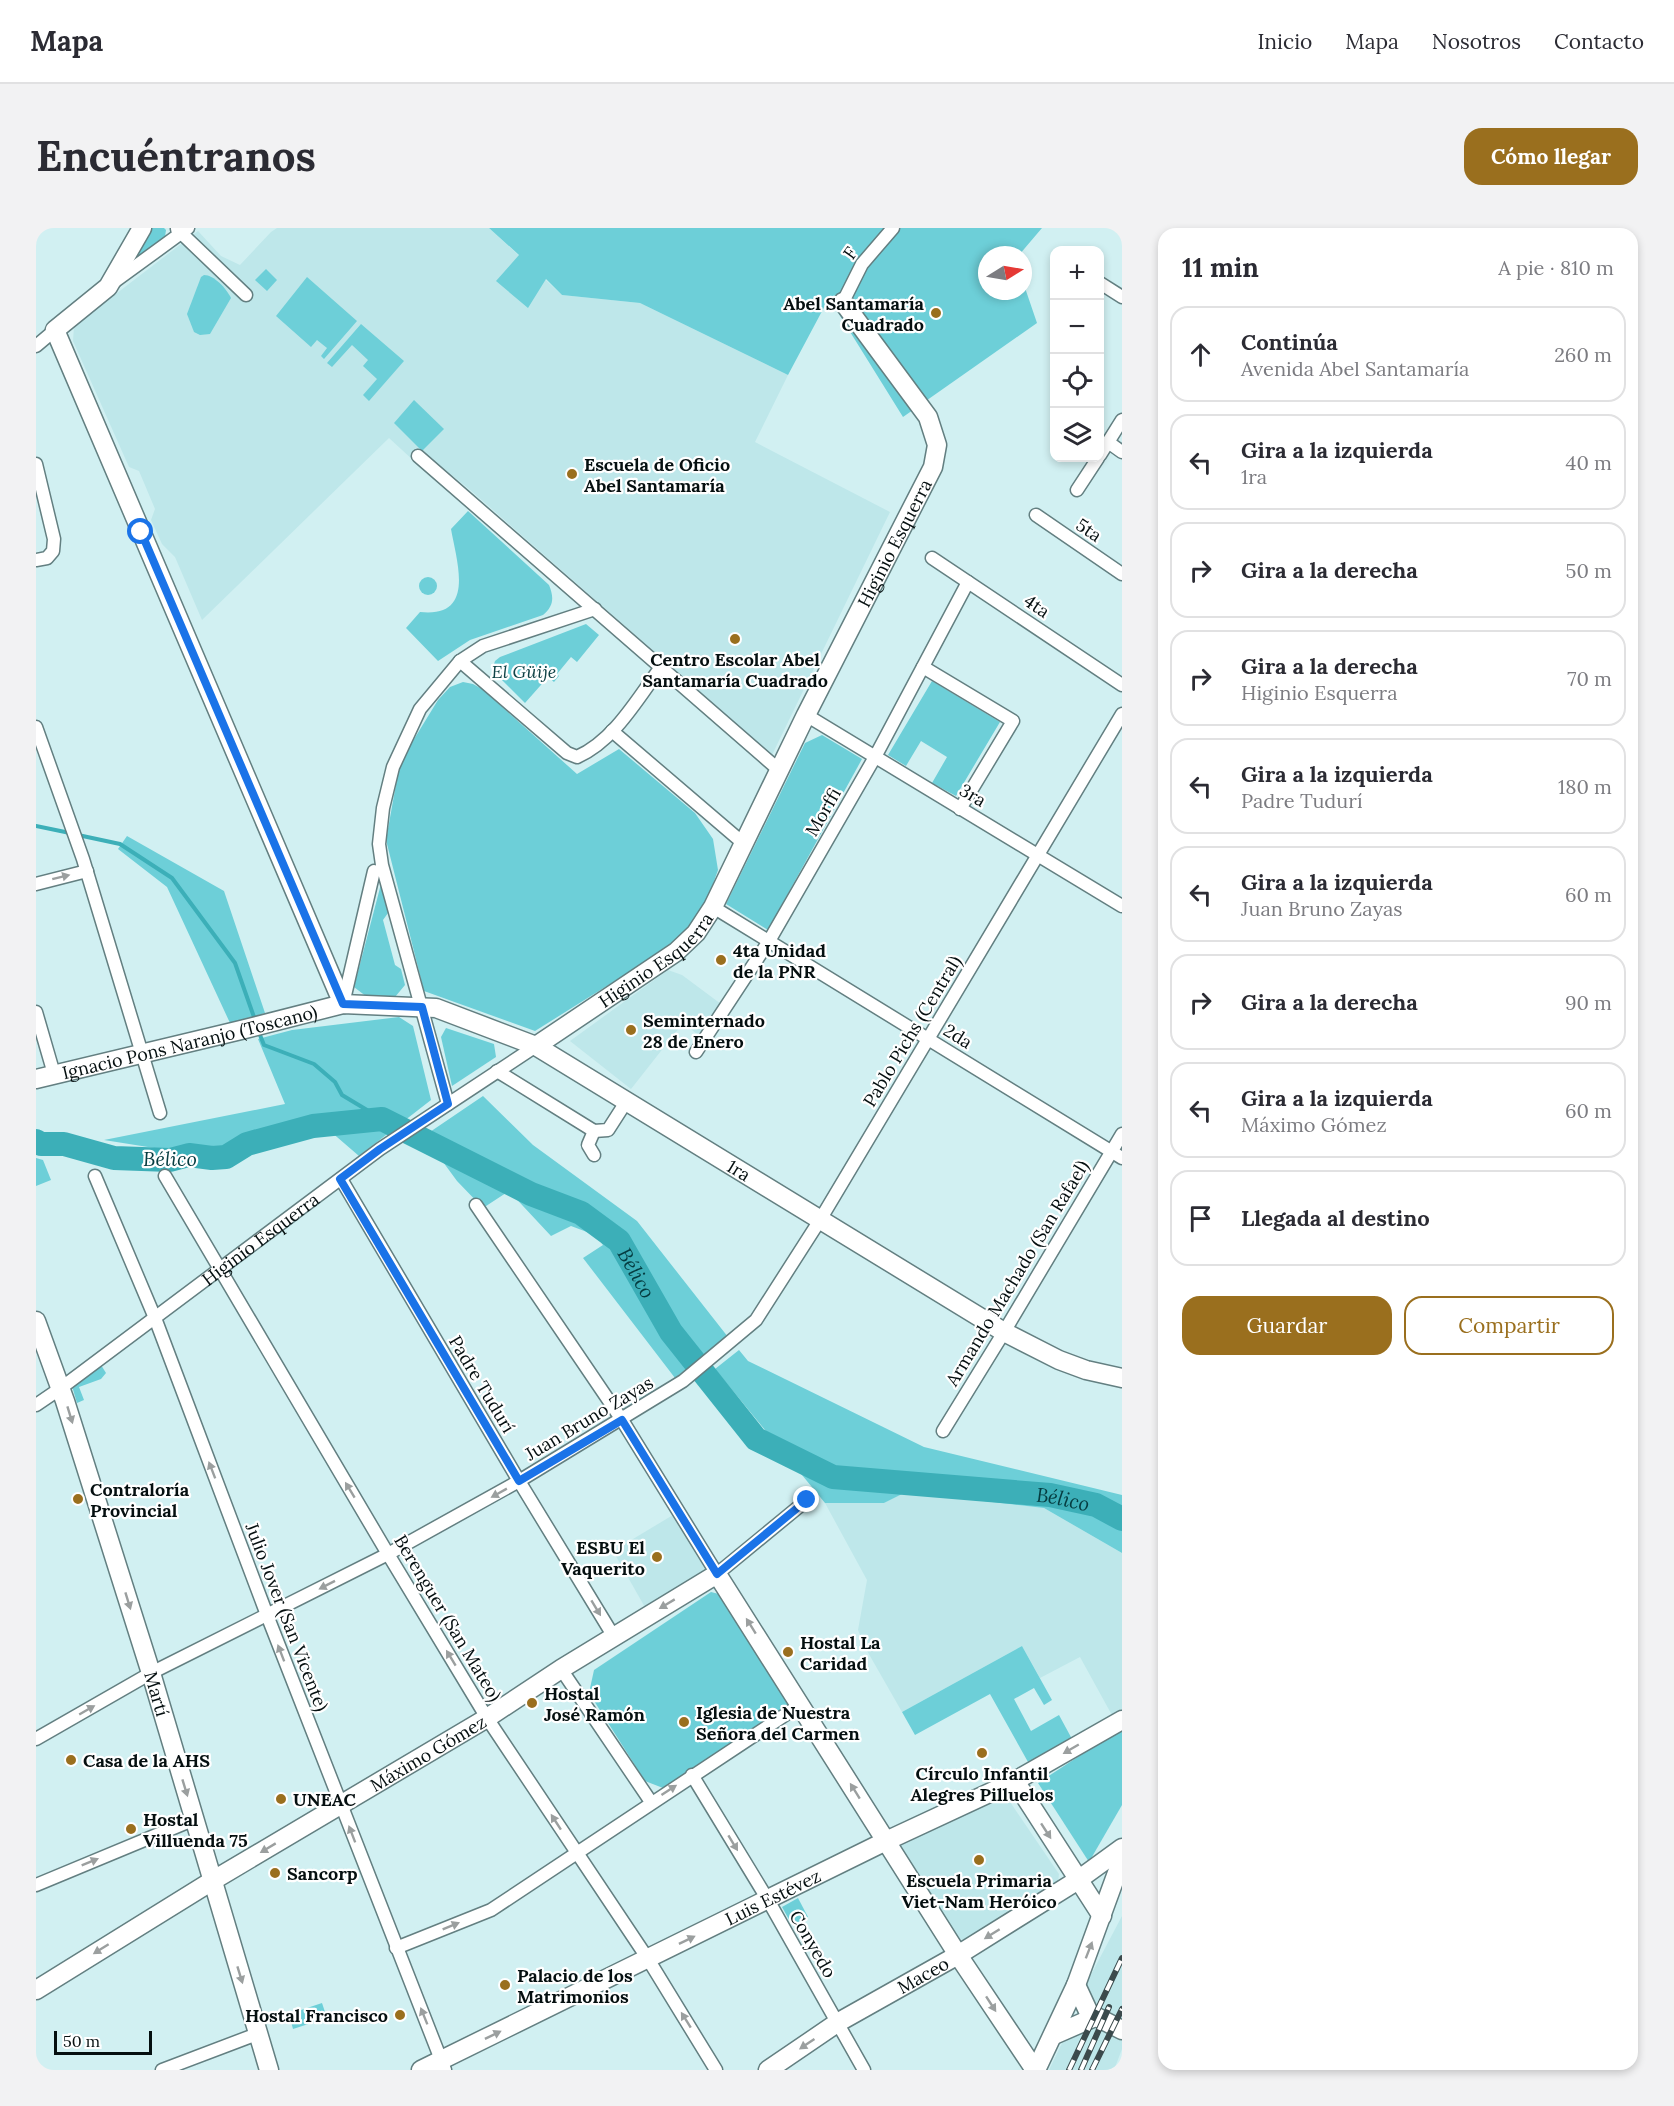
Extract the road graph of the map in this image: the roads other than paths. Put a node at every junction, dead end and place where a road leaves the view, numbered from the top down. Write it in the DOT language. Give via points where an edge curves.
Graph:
graph roads {
  1 [pos="142,228"];
  2 [pos="893,228"];
  3 [pos="182,230"];
  4 [pos="108,286"];
  5 [pos="1104,286"];
  6 [pos="246,295"];
  7 [pos="1122,297"];
  8 [pos="843,302"];
  9 [pos="55,330"];
  10 [pos="36,346"];
  11 [pos="1122,420"];
  12 [pos="1108,442"];
  13 [pos="1104,448"];
  14 [pos="1122,452"];
  15 [pos="418,456"];
  16 [pos="1095,462"];
  17 [pos="36,464"];
  18 [pos="1077,490"];
  19 [pos="1036,515"];
  20 [pos="932,558"];
  21 [pos="37,560"];
  22 [pos="1122,574"];
  23 [pos="968,582"];
  24 [pos="595,609"];
  25 [pos="460,661"];
  26 [pos="923,667"];
  27 [pos="661,668"];
  28 [pos="1122,685"];
  29 [pos="1122,714"];
  30 [pos="806,715"];
  31 [pos="36,727"];
  32 [pos="612,731"];
  33 [pos="875,757"];
  34 [pos="779,770"];
  35 [pos="960,809"];
  36 [pos="743,843"];
  37 [pos="1038,855"];
  38 [pos="85,865"];
  39 [pos="374,871"];
  40 [pos="36,884"];
  41 [pos="1122,906"];
  42 [pos="713,907"];
  43 [pos="769,941"];
  44 [pos="343,1004"];
  45 [pos="422,1007"];
  46 [pos="36,1012"];
  47 [pos="928,1039"];
  48 [pos="536,1046"];
  49 [pos="696,1052"];
  50 [pos="142,1053"];
  51 [pos="497,1071"];
  52 [pos="54,1074"];
  53 [pos="36,1078"];
  54 [pos="626,1102"];
  55 [pos="448,1104"];
  56 [pos="160,1113"];
  57 [pos="594,1131"];
  58 [pos="1122,1134"];
  59 [pos="594,1155"];
  60 [pos="1117,1155"];
  61 [pos="95,1176"];
  62 [pos="165,1176"];
  63 [pos="340,1179"];
  64 [pos="476,1205"];
  65 [pos="820,1220"];
  66 [pos="220,1269"];
  67 [pos="155,1318"];
  68 [pos="37,1326"];
  69 [pos="1004,1332"];
  70 [pos="716,1355"];
  71 [pos="1122,1378"];
  72 [pos="61,1388"];
  73 [pos="36,1405"];
  74 [pos="622,1420"];
  75 [pos="943,1431"];
  76 [pos="519,1481"];
  77 [pos="807,1500"];
  78 [pos="388,1554"];
  79 [pos="717,1574"];
  80 [pos="267,1615"];
  81 [pos="614,1637"];
  82 [pos="561,1669"];
  83 [pos="151,1673"];
  84 [pos="800,1705"];
  85 [pos="487,1718"];
  86 [pos="1122,1720"];
  87 [pos="36,1739"];
  88 [pos="692,1775"];
  89 [pos="1015,1782"];
  90 [pos="651,1802"];
  91 [pos="341,1805"];
  92 [pos="195,1819"];
  93 [pos="886,1841"];
  94 [pos="1122,1848"];
  95 [pos="576,1852"];
  96 [pos="1122,1859"];
  97 [pos="1078,1880"];
  98 [pos="212,1881"];
  99 [pos="36,1885"];
  100 [pos="768,1900"];
  101 [pos="1102,1916"];
  102 [pos="396,1948"];
  103 [pos="958,1955"];
  104 [pos="648,1959"];
  105 [pos="1076,1985"];
  106 [pos="36,1990"];
  107 [pos="1095,2017"];
  108 [pos="837,2023"];
  109 [pos="1122,2030"];
  110 [pos="257,2034"];
  111 [pos="1054,2035"];
  112 [pos="443,2065"];
  113 [pos="162,2070"];
  114 [pos="269,2070"];
  115 [pos="421,2070"];
  116 [pos="716,2070"];
  117 [pos="768,2070"];
  118 [pos="864,2070"];
  119 [pos="1035,2070"];
  1 -- 4 [label="main road"];
  2 -- 8 [label="street, F" via="862,264"];
  3 -- 4 [label="street"];
  3 -- 6 [label="street"];
  4 -- 9 [label="main road"];
  5 -- 7 [label="street"];
  8 -- 30 [label="main road, Higinio Esquerra" via="928,417 937,445 933,467"];
  9 -- 10 [label="street"];
  9 -- 44 [label="main road"];
  11 -- 12 [label="street"];
  12 -- 13 [label="street"];
  12 -- 14 [label="street"];
  15 -- 24 [label="street"];
  16 -- 18 [label="street"];
  17 -- 21 [label="street" via="54,539 48,558"];
  19 -- 22 [label="street, 5ta"];
  20 -- 23 [label="street, 4ta"];
  23 -- 26 [label="street, Morffi"];
  23 -- 28 [label="street, 4ta"];
  24 -- 25 [label="street" via="483,646"];
  24 -- 27 [label="street"];
  25 -- 32 [label="street" via="567,753 578,757 589,752"];
  25 -- 45 [label="street" via="420,709 393,767 379,844"];
  26 -- 33 [label="street, Morffi"];
  26 -- 35 [label="street" via="1012,721"];
  27 -- 32 [label="street"];
  27 -- 34 [label="street"];
  29 -- 37 [label="street, Pablo Pichs (Central)"];
  30 -- 33 [label="street, 3ra"];
  30 -- 34 [label="main road, Higinio Esquerra"];
  31 -- 38 [label="street"];
  32 -- 36 [label="street"];
  33 -- 35 [label="street, 3ra"];
  33 -- 43 [label="street, Morffi"];
  34 -- 36 [label="main road, Higinio Esquerra"];
  35 -- 37 [label="street, 3ra"];
  36 -- 42 [label="main road, Higinio Esquerra"];
  37 -- 41 [label="street, 3ra"];
  37 -- 47 [label="street, Pablo Pichs (Central)"];
  40 -- 38 [label="street, one-way"];
  38 -- 50 [label="street"];
  39 -- 44 [label="street"];
  42 -- 43 [label="street, 2da"];
  42 -- 48 [label="main road, Higinio Esquerra" via="696,933 676,952"];
  43 -- 47 [label="street, 2da"];
  43 -- 49 [label="street, Morffi"];
  44 -- 45 [label="main road, 1ra"];
  44 -- 50 [label="main road, Ignacio Pons Naranjo (Toscano)"];
  45 -- 48 [label="main road, 1ra" via="436,1008"];
  45 -- 55 [label="street"];
  46 -- 52 [label="street"];
  47 -- 60 [label="street, 2da"];
  47 -- 65 [label="street, Pablo Pichs (Central)"];
  48 -- 51 [label="street, Higinio Esquerra"];
  48 -- 54 [label="main road, 1ra"];
  50 -- 52 [label="main road, Ignacio Pons Naranjo (Toscano)"];
  50 -- 56 [label="street"];
  51 -- 55 [label="street, Higinio Esquerra"];
  51 -- 57 [label="street"];
  52 -- 53 [label="main road, Ignacio Pons Naranjo (Toscano)"];
  54 -- 57 [label="street" via="608,1130"];
  54 -- 65 [label="main road, 1ra"];
  55 -- 63 [label="street, Higinio Esquerra"];
  57 -- 59 [label="street" via="588,1145"];
  58 -- 60 [label="street, Armando Machado (San Rafael)"];
  60 -- 69 [label="street, Armando Machado (San Rafael)"];
  61 -- 67 [label="street, Julio Jover (San Vicente)"];
  62 -- 66 [label="street, Berenguer (San Mateo)"];
  63 -- 66 [label="street, Higinio Esquerra"];
  63 -- 76 [label="street, Padre Tudurí"];
  64 -- 74 [label="street"];
  65 -- 69 [label="main road, 1ra"];
  65 -- 70 [label="street, Pablo Pichs (Central)" via="756,1320"];
  66 -- 67 [label="street, Higinio Esquerra"];
  78 -- 66 [label="street, Berenguer (San Mateo), one-way"];
  67 -- 72 [label="street, Higinio Esquerra"];
  80 -- 67 [label="street, Julio Jover (San Vicente), one-way"];
  68 -- 72 [label="main road, Martí"];
  69 -- 71 [label="main road, 1ra" via="1059,1360"];
  69 -- 75 [label="street, Armando Machado (San Rafael)"];
  70 -- 74 [label="street, Juan Bruno Zayas"];
  72 -- 73 [label="street, Higinio Esquerra"];
  72 -- 83 [label="main road, Martí, one-way"];
  74 -- 76 [label="street, Juan Bruno Zayas"];
  74 -- 79 [label="street"];
  76 -- 78 [label="street, Juan Bruno Zayas, one-way"];
  76 -- 81 [label="street, Padre Tudurí, one-way"];
  77 -- 79 [label="street, Máximo Gómez"];
  78 -- 80 [label="street, Juan Bruno Zayas, one-way"];
  85 -- 78 [label="street, Berenguer (San Mateo), one-way"];
  79 -- 81 [label="main road, Máximo Gómez, one-way"];
  84 -- 79 [label="main road, one-way"];
  80 -- 83 [label="street, Juan Bruno Zayas"];
  91 -- 80 [label="street, Julio Jover (San Vicente), one-way"];
  81 -- 82 [label="main road, Máximo Gómez"];
  82 -- 85 [label="main road, Máximo Gómez"];
  82 -- 90 [label="street"];
  87 -- 83 [label="street, Juan Bruno Zayas, one-way"];
  83 -- 92 [label="main road, Martí, one-way"];
  84 -- 88 [label="street"];
  93 -- 84 [label="main road, one-way"];
  85 -- 91 [label="main road, Máximo Gómez"];
  95 -- 85 [label="street, Berenguer (San Mateo), one-way"];
  86 -- 89 [label="main road, Luis Estévez, one-way"];
  90 -- 88 [label="street, one-way"];
  88 -- 100 [label="street, Conyedo, one-way"];
  89 -- 93 [label="main road, Luis Estévez"];
  89 -- 97 [label="main road, one-way"];
  90 -- 95 [label="street"];
  91 -- 98 [label="main road, Máximo Gómez, one-way"];
  102 -- 91 [label="street, Julio Jover (San Vicente), one-way"];
  92 -- 98 [label="main road, Martí"];
  99 -- 92 [label="street, one-way"];
  93 -- 100 [label="main road, Luis Estévez"];
  93 -- 103 [label="main road"];
  94 -- 97 [label="main road, Maceo"];
  102 -- 95 [label="street, one-way" via="491,1910"];
  95 -- 104 [label="street, Berenguer (San Mateo)"];
  96 -- 101 [label="main road"];
  97 -- 101 [label="main road"];
  97 -- 103 [label="main road, Maceo, one-way"];
  98 -- 106 [label="main road, Máximo Gómez, one-way"];
  98 -- 110 [label="main road, Martí, one-way"];
  104 -- 100 [label="main road, Luis Estévez, one-way"];
  100 -- 108 [label="street, Conyedo"];
  105 -- 101 [label="main road, one-way"];
  112 -- 102 [label="street, Julio Jover (San Vicente), one-way"];
  103 -- 108 [label="main road, Maceo"];
  103 -- 119 [label="main road, one-way"];
  112 -- 104 [label="main road, Luis Estévez, one-way"];
  116 -- 104 [label="street, Berenguer (San Mateo), one-way"];
  105 -- 107 [label="main road" via="1089,2013"];
  105 -- 111 [label="main road"];
  107 -- 109 [label="main road"];
  107 -- 111 [label="main road"];
  108 -- 117 [label="main road, Maceo, one-way"];
  108 -- 118 [label="street, Conyedo"];
  110 -- 113 [label="street"];
  110 -- 114 [label="main road, Martí"];
  111 -- 119 [label="main road"];
  112 -- 115 [label="main road, Luis Estévez"];
}
